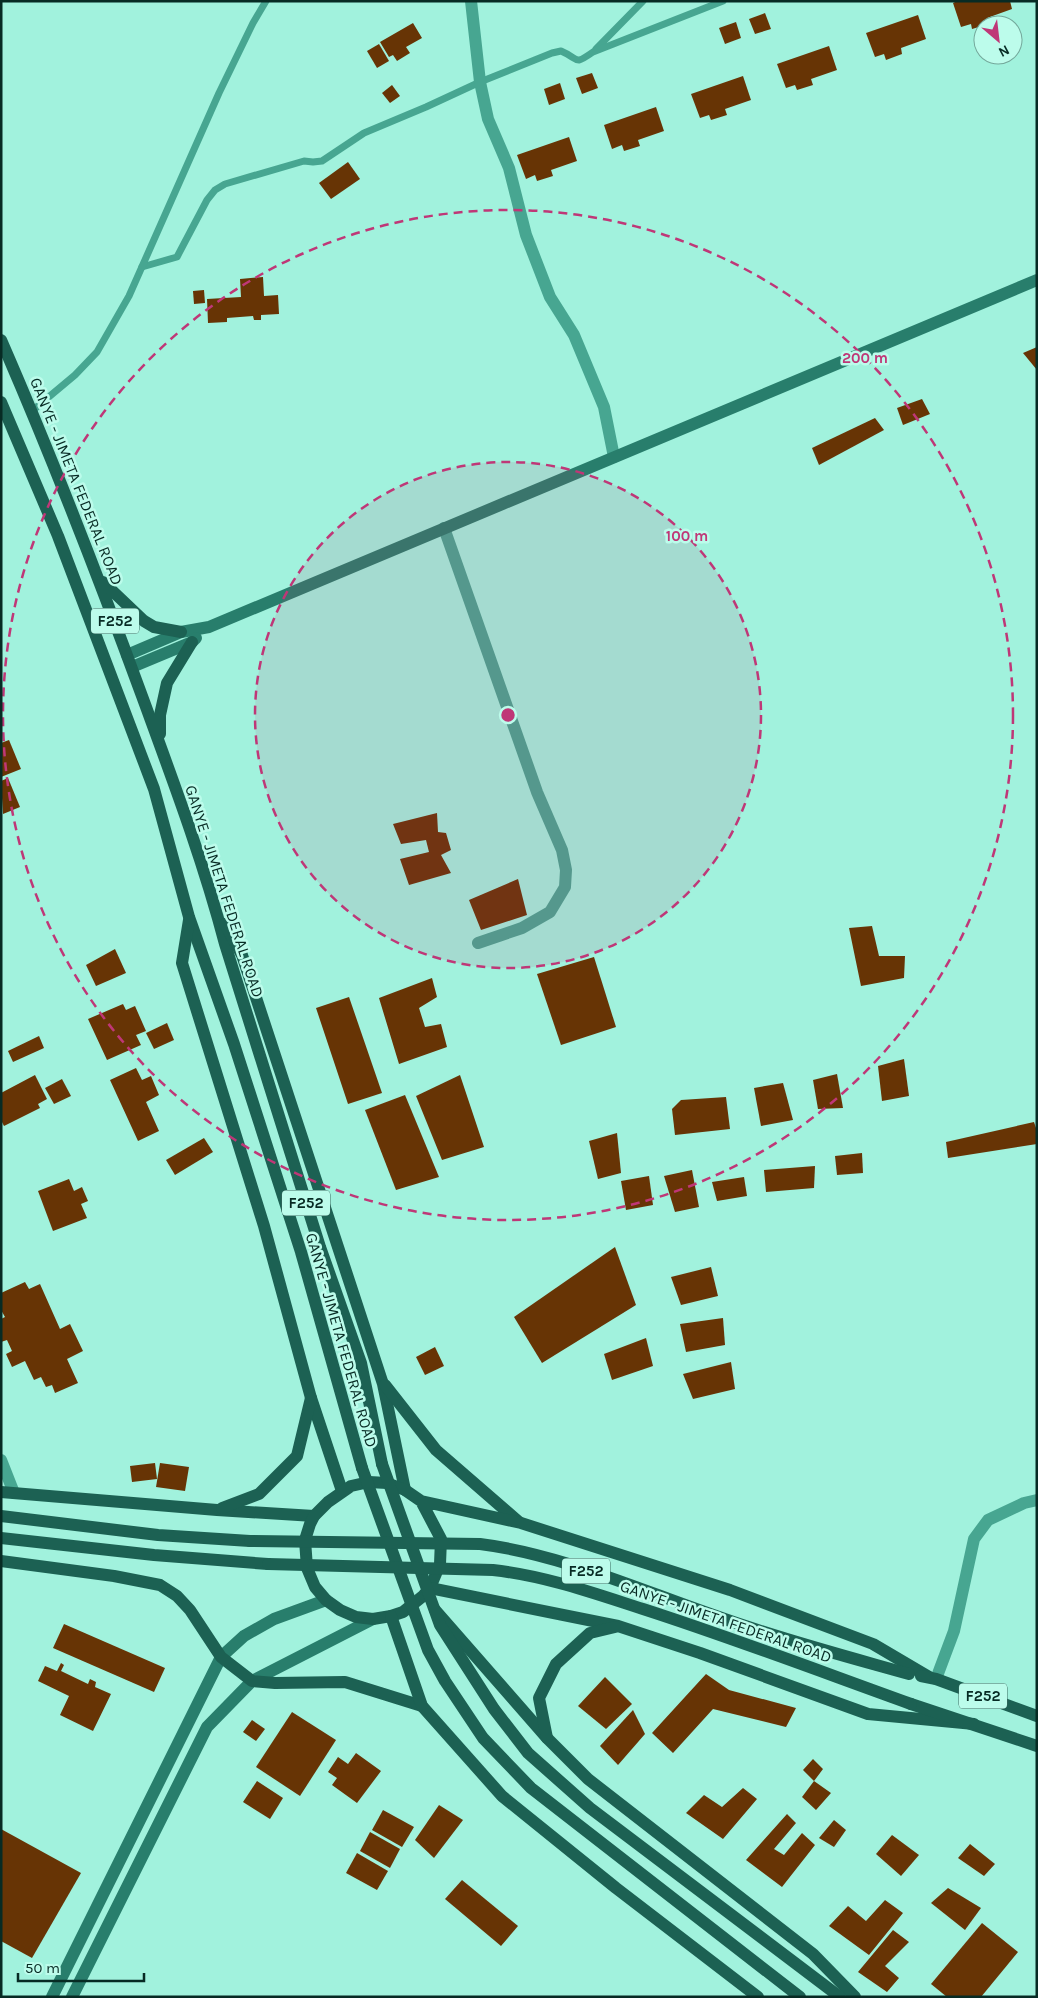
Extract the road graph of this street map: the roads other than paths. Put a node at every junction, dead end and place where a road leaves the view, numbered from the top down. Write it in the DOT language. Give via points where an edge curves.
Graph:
graph roads {
  1 [pos="266,1"];
  2 [pos="471,1"];
  3 [pos="644,1"];
  4 [pos="723,1"];
  5 [pos="593,52"];
  6 [pos="480,82"];
  7 [pos="142,267"];
  8 [pos="1037,280"];
  9 [pos="1,340"];
  10 [pos="1,402"];
  11 [pos="32,411"];
  12 [pos="614,457"];
  13 [pos="444,528"];
  14 [pos="99,578"];
  15 [pos="209,627"];
  16 [pos="181,632"];
  17 [pos="192,642"];
  18 [pos="127,655"];
  19 [pos="132,667"];
  20 [pos="160,744"];
  21 [pos="215,906"];
  22 [pos="189,917"];
  23 [pos="478,943"];
  24 [pos="383,1384"];
  25 [pos="311,1398"];
  26 [pos="1,1460"];
  27 [pos="405,1490"];
  28 [pos="342,1491"];
  29 [pos="8,1492"];
  30 [pos="1037,1500"];
  31 [pos="421,1501"];
  32 [pos="217,1510"];
  33 [pos="1,1516"];
  34 [pos="314,1516"];
  35 [pos="521,1523"];
  36 [pos="1,1538"];
  37 [pos="1,1561"];
  38 [pos="427,1592"];
  39 [pos="326,1600"];
  40 [pos="390,1616"];
  41 [pos="373,1619"];
  42 [pos="618,1626"];
  43 [pos="221,1657"];
  44 [pos="933,1678"];
  45 [pos="252,1681"];
  46 [pos="422,1706"];
  47 [pos="1037,1716"];
  48 [pos="974,1724"];
  49 [pos="547,1738"];
  50 [pos="1037,1746"];
  51 [pos="52,1997"];
  52 [pos="72,1997"];
  53 [pos="758,1997"];
  54 [pos="800,1997"];
  55 [pos="840,1997"];
  56 [pos="855,1997"];
  1 -- 7 [label="lane" via="219,93"];
  2 -- 6 [label="street"];
  3 -- 5 [label="lane"];
  4 -- 5 [label="lane"];
  5 -- 6 [label="lane" via="581,60 561,52 552,53"];
  6 -- 7 [label="lane" via="364,132 322,161 304,161 225,184 207,200 177,257"];
  6 -- 12 [label="street" via="488,119 510,168 526,234 547,288 574,335 604,407"];
  7 -- 11 [label="lane" via="97,352"];
  8 -- 12 [label="main road"];
  9 -- 11 [label="main road, GANYE - JIMETA FEDERAL ROAD / F252"];
  10 -- 22 [label="main road, GANYE - JIMETA FEDERAL ROAD / F252" via="58,536 154,789"];
  11 -- 14 [label="main road, GANYE - JIMETA FEDERAL ROAD / F252"];
  12 -- 13 [label="main road"];
  13 -- 15 [label="main road"];
  13 -- 23 [label="street" via="536,792 562,850 566,870 565,887 550,912 522,928"];
  14 -- 16 [label="main road" via="144,621 154,627"];
  14 -- 18 [label="main road, GANYE - JIMETA FEDERAL ROAD / F252"];
  15 -- 16 [label="main road"];
  15 -- 17 [label="main road"];
  16 -- 18 [label="main road"];
  17 -- 19 [label="main road"];
  17 -- 20 [label="main road" via="167,683 160,715"];
  18 -- 19 [label="main road, GANYE - JIMETA FEDERAL ROAD / F252"];
  19 -- 20 [label="main road, GANYE - JIMETA FEDERAL ROAD / F252"];
  20 -- 21 [label="main road, GANYE - JIMETA FEDERAL ROAD / F252"];
  21 -- 24 [label="main road" via="242,955"];
  21 -- 55 [label="main road, GANYE - JIMETA FEDERAL ROAD / F252, bridge" via="320,1247 361,1364 382,1464 440,1625 494,1709 528,1753 590,1808"];
  22 -- 25 [label="main road" via="182,963 264,1226"];
  22 -- 54 [label="main road, GANYE - JIMETA FEDERAL ROAD / F252, bridge" via="234,1044 300,1252 362,1468 428,1650 445,1681 483,1738 531,1788"];
  24 -- 27 [label="main road"];
  24 -- 35 [label="main road" via="436,1450"];
  25 -- 28 [label="main road"];
  25 -- 32 [label="main road" via="296,1456 259,1494"];
  26 -- 29 [label="street"];
  27 -- 28 [label="main road" via="387,1483 369,1482"];
  27 -- 31 [label="main road"];
  28 -- 34 [label="main road"];
  29 -- 32 [label="main road"];
  30 -- 44 [label="street" via="988,1520 974,1539 954,1631"];
  31 -- 35 [label="main road"];
  31 -- 38 [label="main road" via="441,1539 440,1564"];
  32 -- 34 [label="main road"];
  33 -- 44 [label="main road, GANYE - JIMETA FEDERAL ROAD / F252, bridge" via="158,1535 250,1541 480,1544 508,1548 572,1566 762,1633"];
  34 -- 39 [label="main road" via="305,1540 305,1559 315,1587"];
  35 -- 44 [label="main road" via="730,1590 873,1644"];
  36 -- 48 [label="main road, GANYE - JIMETA FEDERAL ROAD / F252, bridge" via="268,1564 525,1573 670,1618"];
  37 -- 43 [label="main road" via="114,1576 160,1586 177,1596 190,1610"];
  38 -- 40 [label="main road" via="403,1612"];
  38 -- 42 [label="main road"];
  38 -- 49 [label="main road"];
  39 -- 41 [label="main road" via="348,1613"];
  39 -- 43 [label="main road" via="274,1619 244,1636"];
  40 -- 41 [label="main road"];
  40 -- 46 [label="main road"];
  41 -- 45 [label="main road"];
  42 -- 48 [label="main road" via="868,1714"];
  42 -- 49 [label="main road" via="590,1633 556,1664 539,1698"];
  43 -- 45 [label="main road"];
  43 -- 51 [label="main road"];
  44 -- 47 [label="main road, GANYE - JIMETA FEDERAL ROAD / F252"];
  45 -- 46 [label="main road" via="275,1684 345,1682"];
  45 -- 52 [label="main road" via="206,1727"];
  46 -- 53 [label="main road" via="502,1796"];
  48 -- 50 [label="main road, GANYE - JIMETA FEDERAL ROAD / F252"];
  49 -- 56 [label="main road" via="588,1779 813,1954"];
}
